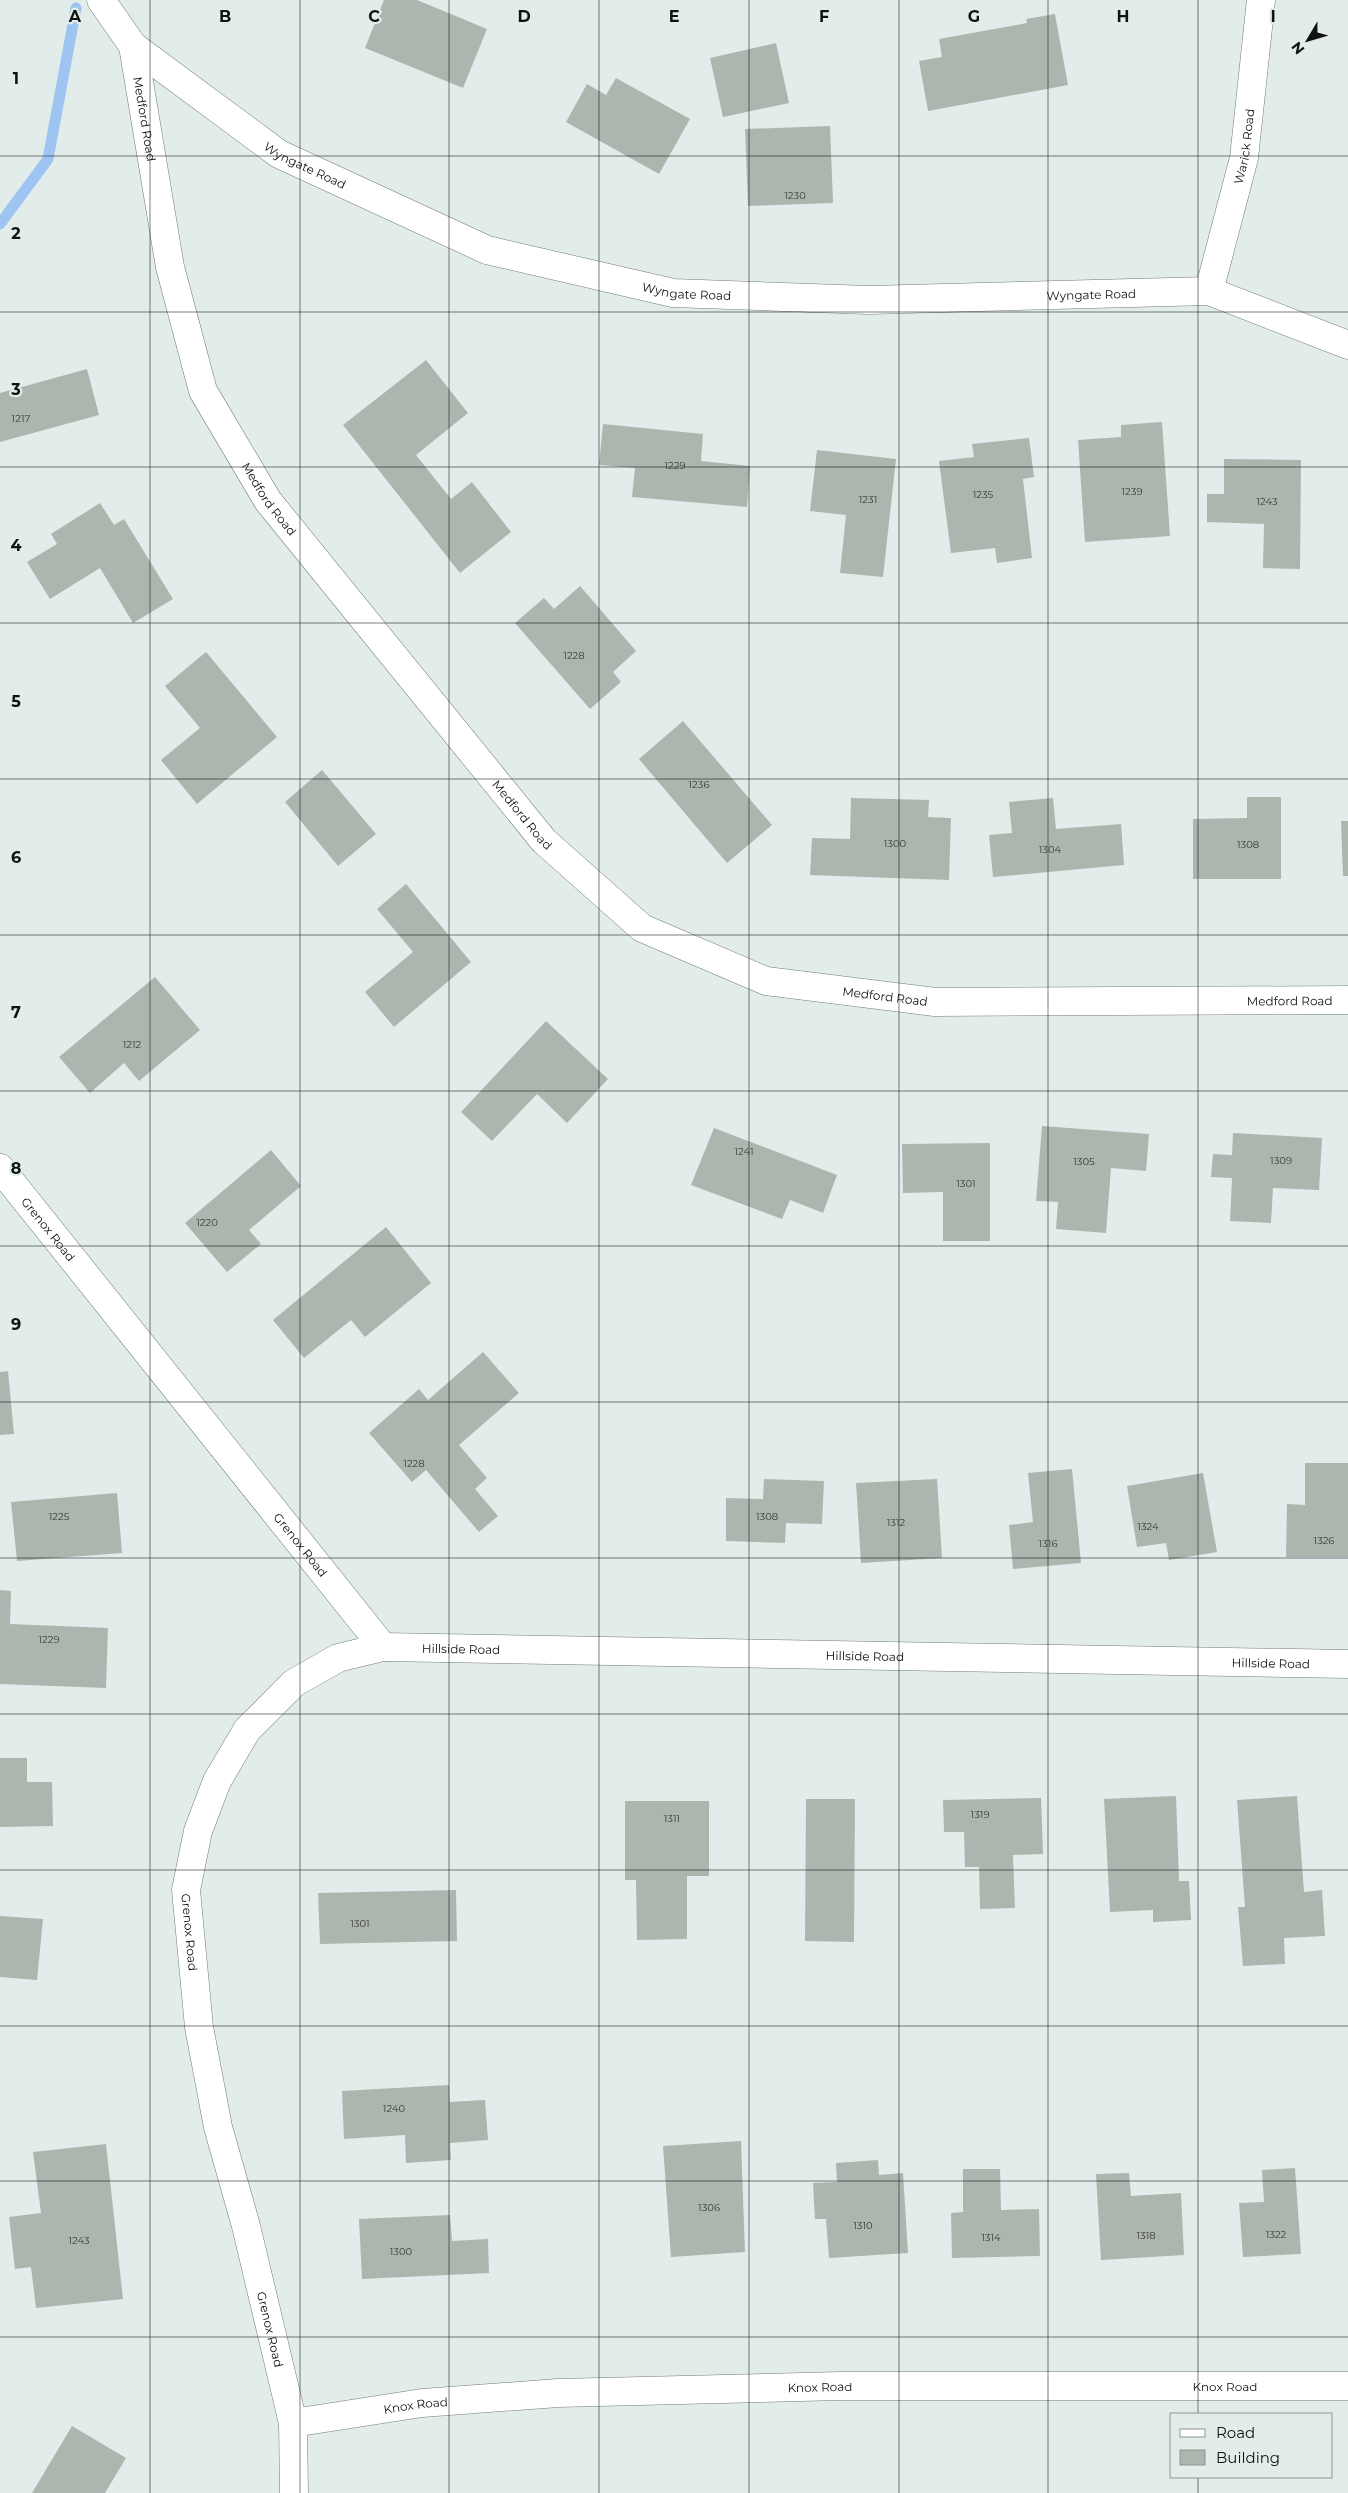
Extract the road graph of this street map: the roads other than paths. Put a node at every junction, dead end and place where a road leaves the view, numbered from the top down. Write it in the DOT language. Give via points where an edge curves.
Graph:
graph roads {
  1 [pos="101,0"];
  2 [pos="1261,0"];
  3 [pos="133,46"];
  4 [pos="1209,291"];
  5 [pos="1348,345"];
  6 [pos="1348,1000"];
  7 [pos="0,1168"];
  8 [pos="383,1647"];
  9 [pos="1348,1664"];
  10 [pos="1348,2386"];
  11 [pos="293,2424"];
  12 [pos="294,2493"];
  1 -- 3 [label="street, Wyngate Road"];
  2 -- 4 [label="street, Warick Road" via="1244,158"];
  3 -- 4 [label="street, Wyngate Road" via="279,154 487,250 673,293 870,300"];
  3 -- 6 [label="street, Medford Road" via="170,266 203,391 268,501 544,841 642,928 766,981 935,1002"];
  4 -- 5 [label="street, Wyngate Road"];
  7 -- 8 [label="street, Grenox Road"];
  8 -- 9 [label="street, Hillside Road"];
  8 -- 11 [label="street, Grenox Road" via="338,1658 294,1683 247,1730 217,1781 198,1831 186,1890 199,2027 218,2127 246,2226"];
  10 -- 11 [label="street, Knox Road" via="851,2386 558,2393 422,2403"];
  11 -- 12 [label="street, Grenox Road"];
}
